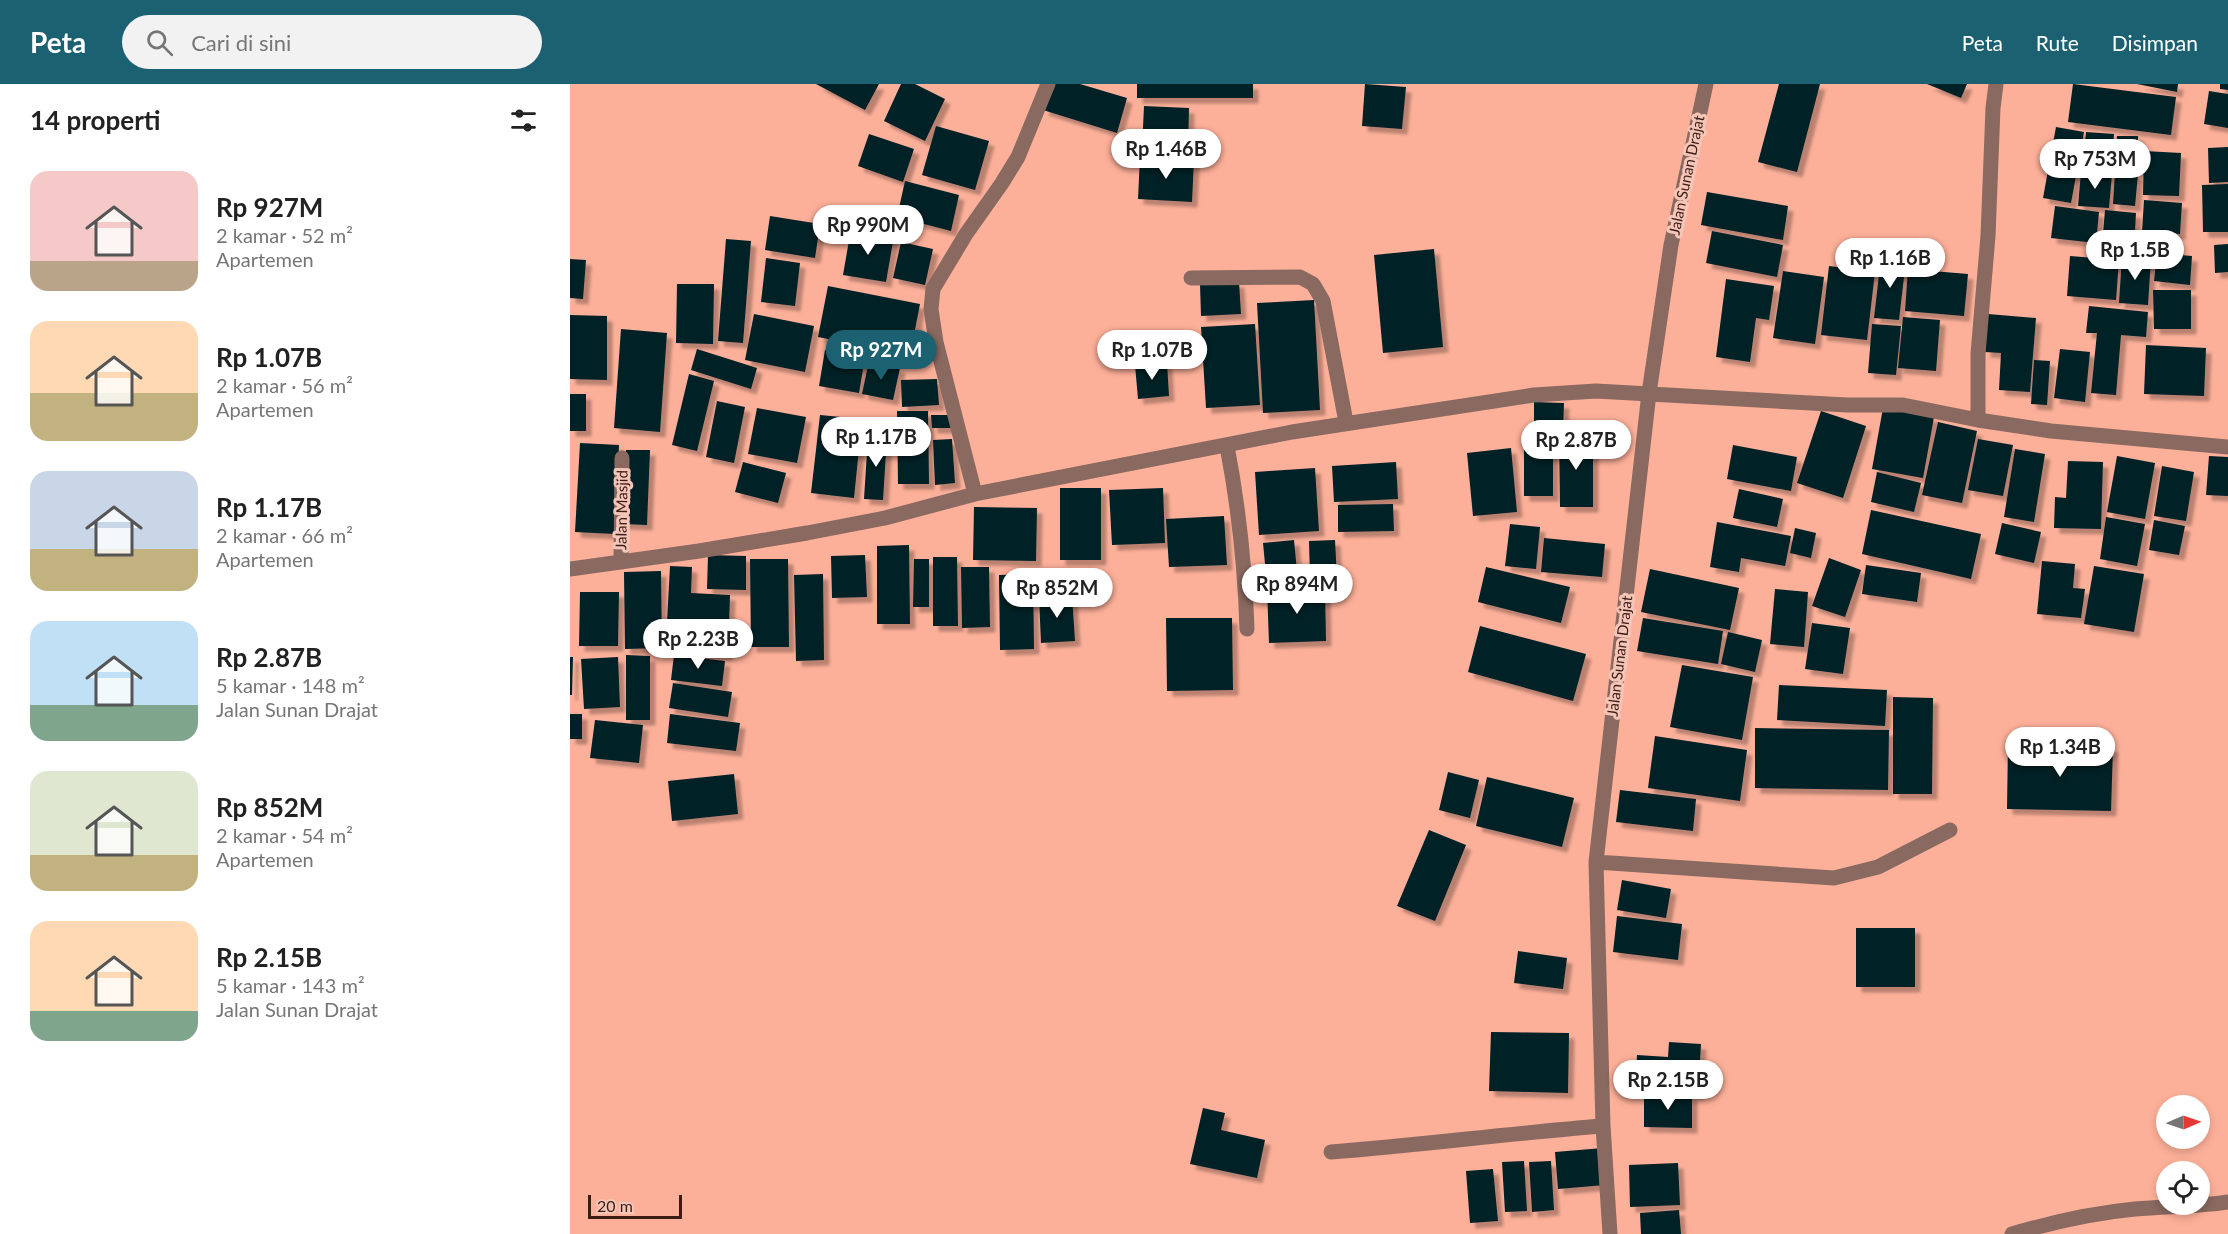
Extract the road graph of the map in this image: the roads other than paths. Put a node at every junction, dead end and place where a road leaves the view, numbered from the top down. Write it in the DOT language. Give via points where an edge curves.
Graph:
graph roads {
  1 [pos="1048,84"];
  2 [pos="1706,84"];
  3 [pos="1996,84"];
  4 [pos="1191,278"];
  5 [pos="1649,393"];
  6 [pos="1978,420"];
  7 [pos="1346,422"];
  8 [pos="1227,446"];
  9 [pos="2228,447"];
  10 [pos="622,458"];
  11 [pos="975,494"];
  12 [pos="621,561"];
  13 [pos="570,569"];
  14 [pos="1247,629"];
  15 [pos="1950,830"];
  16 [pos="1596,862"];
  17 [pos="1603,1126"];
  18 [pos="1331,1152"];
  19 [pos="2228,1202"];
  20 [pos="1610,1234"];
  21 [pos="2012,1234"];
  1 -- 11 [label="street" via="1018,157 933,289 931,309 936,342"];
  2 -- 5 [label="street, Jalan Sunan Drajat" via="1671,245"];
  3 -- 6 [label="street" via="1978,354"];
  4 -- 7 [label="street" via="1300,277 1313,284 1323,301"];
  5 -- 6 [label="street" via="1903,405"];
  5 -- 7 [label="street" via="1534,395"];
  5 -- 16 [label="street, Jalan Sunan Drajat"];
  6 -- 9 [label="street"];
  7 -- 8 [label="street"];
  8 -- 11 [label="street"];
  8 -- 14 [label="street" via="1239,511"];
  10 -- 12 [label="street, Jalan Masjid"];
  11 -- 12 [label="street" via="885,518"];
  12 -- 13 [label="street"];
  15 -- 16 [label="street" via="1878,867 1834,878"];
  16 -- 17 [label="street, Jalan Sunan Drajat"];
  17 -- 18 [label="street"];
  17 -- 20 [label="street, Jalan Sunan Drajat"];
  19 -- 21 [label="street" via="2056,1221"];
}
